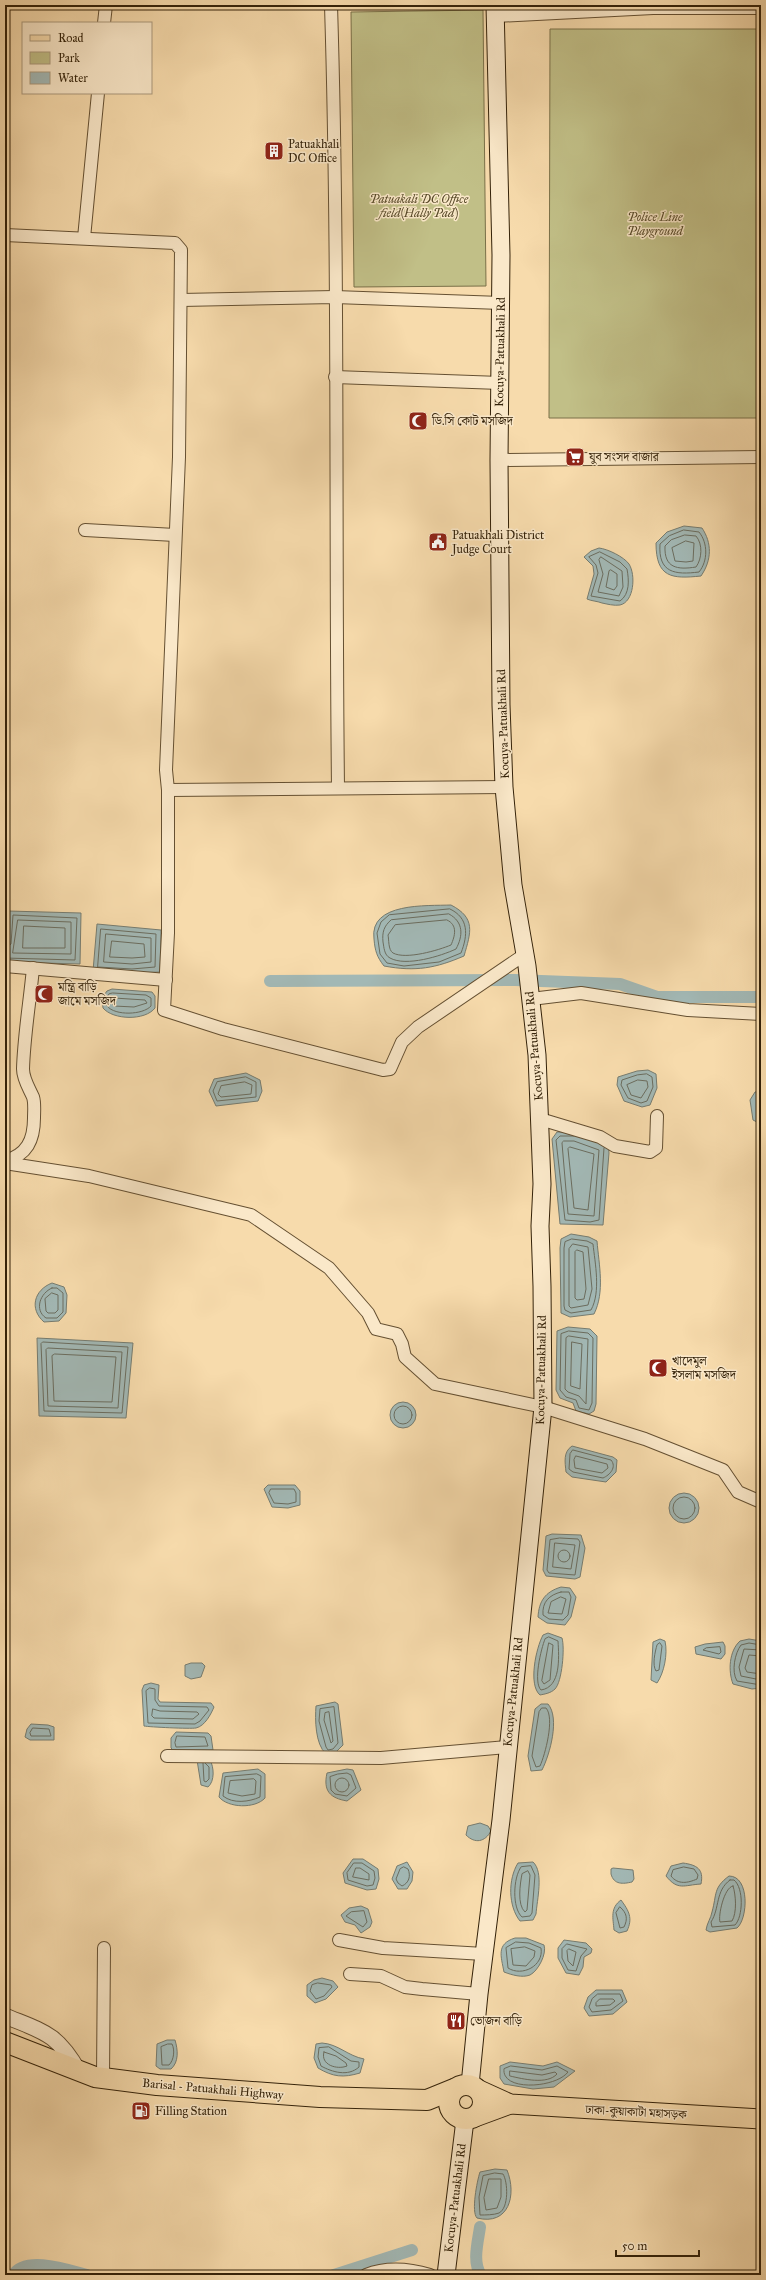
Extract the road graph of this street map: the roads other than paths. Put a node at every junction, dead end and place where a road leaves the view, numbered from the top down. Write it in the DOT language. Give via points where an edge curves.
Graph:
graph roads {
  1 [pos="106,5"];
  2 [pos="331,5"];
  3 [pos="761,8"];
  4 [pos="495,10"];
  5 [pos="104,22"];
  6 [pos="98,94"];
  7 [pos="5,236"];
  8 [pos="84,238"];
  9 [pos="335,297"];
  10 [pos="181,300"];
  11 [pos="501,303"];
  12 [pos="335,377"];
  13 [pos="500,382"];
  14 [pos="761,457"];
  15 [pos="498,460"];
  16 [pos="85,530"];
  17 [pos="175,535"];
  18 [pos="504,787"];
  19 [pos="338,788"];
  20 [pos="168,790"];
  21 [pos="526,961"];
  22 [pos="5,966"];
  23 [pos="33,968"];
  24 [pos="166,980"];
  25 [pos="531,999"];
  26 [pos="761,1014"];
  27 [pos="657,1116"];
  28 [pos="540,1119"];
  29 [pos="5,1162"];
  30 [pos="543,1406"];
  31 [pos="761,1502"];
  32 [pos="507,1747"];
  33 [pos="168,1756"];
  34 [pos="340,1940"];
  35 [pos="104,1948"];
  36 [pos="484,1954"];
  37 [pos="350,1974"];
  38 [pos="479,1994"];
  39 [pos="5,2016"];
  40 [pos="5,2042"];
  41 [pos="79,2072"];
  42 [pos="103,2078"];
  43 [pos="467,2088"];
  44 [pos="427,2100"];
  45 [pos="510,2104"];
  46 [pos="464,2116"];
  47 [pos="761,2119"];
  48 [pos="366,2275"];
  49 [pos="430,2275"];
  50 [pos="446,2275"];
  1 -- 5 [label="street"];
  2 -- 9 [label="street" via="336,178"];
  3 -- 4 [label="street"];
  4 -- 11 [label="main road, Kocuya-Patuakhali Rd"];
  6 -- 8 [label="street"];
  7 -- 8 [label="street"];
  8 -- 10 [label="street" via="177,244 182,255"];
  9 -- 10 [label="street"];
  9 -- 11 [label="street"];
  9 -- 12 [label="street"];
  10 -- 17 [label="street"];
  11 -- 13 [label="main road, Kocuya-Patuakhali Rd"];
  12 -- 13 [label="street"];
  12 -- 19 [label="street"];
  13 -- 15 [label="main road, Kocuya-Patuakhali Rd"];
  14 -- 15 [label="street"];
  15 -- 18 [label="main road, Kocuya-Patuakhali Rd"];
  16 -- 17 [label="street"];
  17 -- 20 [label="street" via="166,770"];
  18 -- 19 [label="street"];
  18 -- 21 [label="main road, Kocuya-Patuakhali Rd" via="513,885"];
  19 -- 20 [label="street"];
  20 -- 24 [label="street"];
  21 -- 24 [label="street" via="496,974 418,1027 402,1042 390,1069 383,1070 223,1029 164,1010"];
  21 -- 25 [label="main road, Kocuya-Patuakhali Rd"];
  22 -- 23 [label="street"];
  23 -- 24 [label="street"];
  23 -- 29 [label="street" via="23,1070 27,1087 34,1098 34,1135 22,1154"];
  25 -- 26 [label="street" via="580,994 688,1010"];
  25 -- 28 [label="main road, Kocuya-Patuakhali Rd"];
  27 -- 28 [label="street" via="656,1148 650,1152 615,1146 600,1137"];
  28 -- 30 [label="main road, Kocuya-Patuakhali Rd"];
  29 -- 30 [label="street" via="89,1176 250,1215 329,1268 368,1313 376,1329 397,1334 405,1356 435,1384"];
  30 -- 31 [label="street" via="645,1439 723,1470 738,1492"];
  30 -- 32 [label="main road, Kocuya-Patuakhali Rd"];
  32 -- 33 [label="street" via="381,1758"];
  32 -- 36 [label="main road, Kocuya-Patuakhali Rd"];
  34 -- 36 [label="street" via="383,1948"];
  35 -- 42 [label="street"];
  36 -- 38 [label="main road, Kocuya-Patuakhali Rd"];
  37 -- 38 [label="street" via="381,1976 405,1987"];
  38 -- 43 [label="main road, Kocuya-Patuakhali Rd"];
  39 -- 41 [label="street" via="50,2035 69,2055"];
  40 -- 41 [label="highway, Barisal - Patuakhali Highway"];
  41 -- 42 [label="highway, Barisal - Patuakhali Highway"];
  42 -- 44 [label="highway, Barisal - Patuakhali Highway" via="243,2092"];
  43 -- 44 [label="highway, Barisal - Patuakhali Highway"];
  43 -- 45 [label="main road"];
  43 -- 46 [label="highway" via="450,2096 449,2105"];
  43 -- 46 [label="highway" via="482,2095 483,2103 481,2111"];
  44 -- 46 [label="highway, Barisal - Patuakhali Highway"];
  45 -- 46 [label="main road"];
  45 -- 47 [label="main road, ঢাকা-কুয়াকাটা মহাসড়ক"];
  46 -- 50 [label="main road, Kocuya-Patuakhali Rd"];
  48 -- 49 [label="street" via="377,2271 396,2270"];
}
